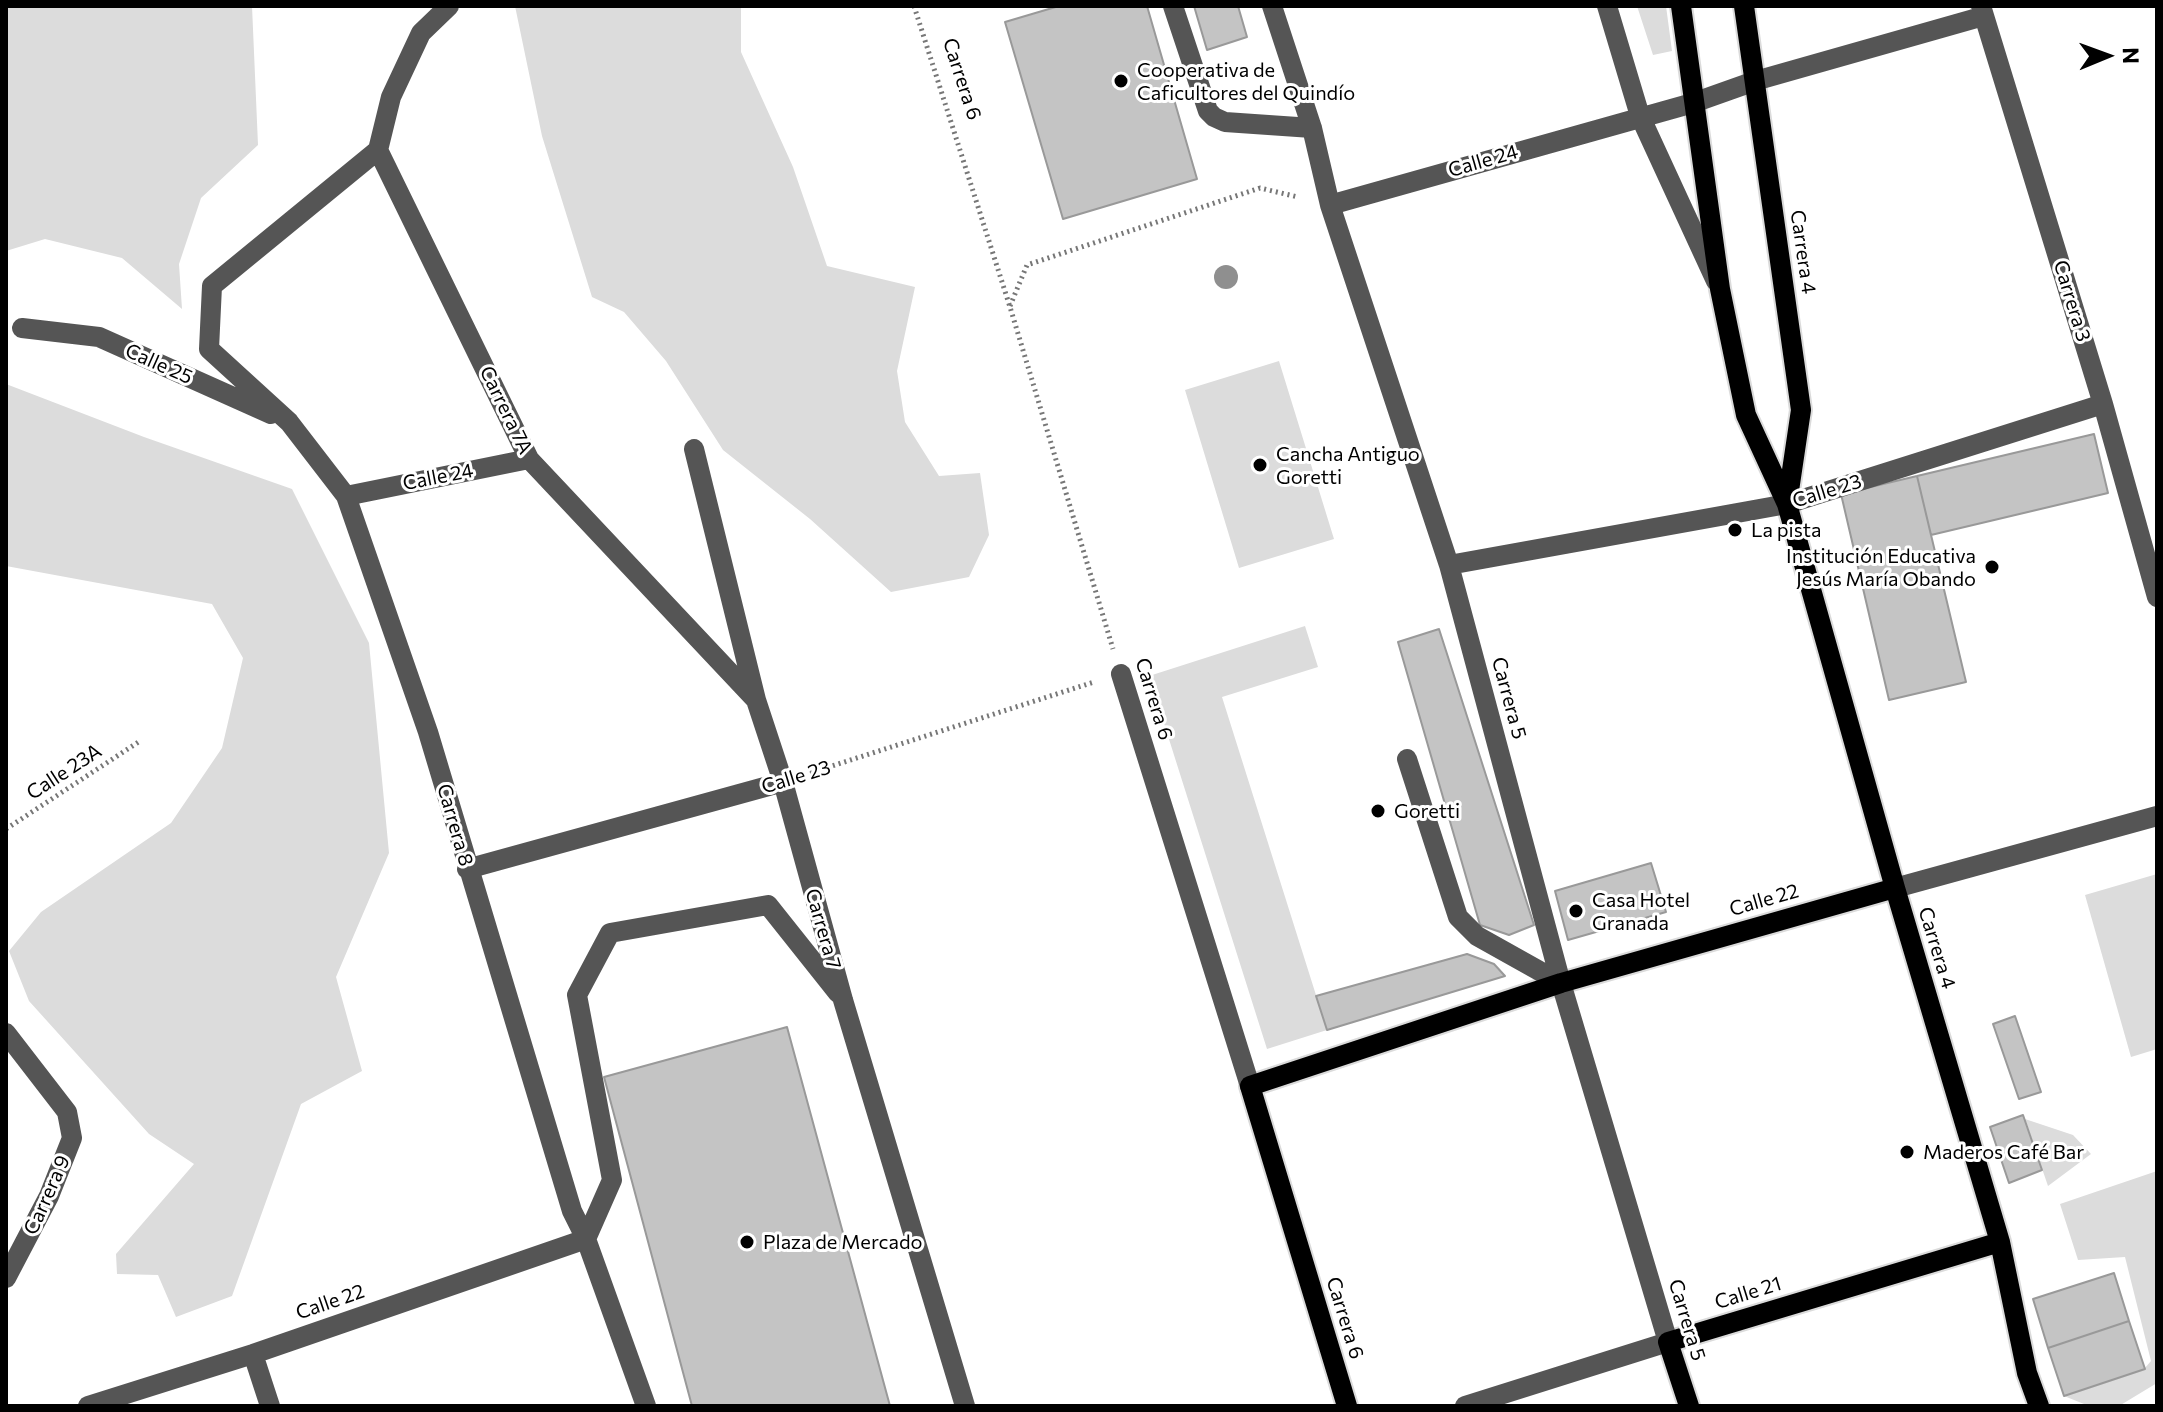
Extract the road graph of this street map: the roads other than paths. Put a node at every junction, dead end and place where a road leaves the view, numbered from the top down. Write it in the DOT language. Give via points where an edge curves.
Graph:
graph roads {
  1 [pos="449,6"];
  2 [pos="1173,6"];
  3 [pos="1272,6"];
  4 [pos="1607,6"];
  5 [pos="1681,6"];
  6 [pos="1744,6"];
  7 [pos="1983,11"];
  8 [pos="1755,81"];
  9 [pos="1693,103"];
  10 [pos="1640,116"];
  11 [pos="1312,128"];
  12 [pos="378,150"];
  13 [pos="1330,205"];
  14 [pos="1720,289"];
  15 [pos="22,328"];
  16 [pos="2103,404"];
  17 [pos="289,422"];
  18 [pos="694,449"];
  19 [pos="529,459"];
  20 [pos="346,496"];
  21 [pos="1787,504"];
  22 [pos="1449,565"];
  23 [pos="2157,597"];
  24 [pos="1121,674"];
  25 [pos="756,700"];
  26 [pos="1407,759"];
  27 [pos="783,782"];
  28 [pos="2157,816"];
  29 [pos="467,869"];
  30 [pos="1895,888"];
  31 [pos="1561,983"];
  32 [pos="843,1000"];
  33 [pos="6,1033"];
  34 [pos="1250,1086"];
  35 [pos="586,1239"];
  36 [pos="2000,1242"];
  37 [pos="6,1278"];
  38 [pos="1668,1342"];
  39 [pos="253,1354"];
  40 [pos="88,1406"];
  41 [pos="270,1406"];
  42 [pos="646,1406"];
  43 [pos="965,1406"];
  44 [pos="1347,1406"];
  45 [pos="1465,1406"];
  46 [pos="1689,1406"];
  47 [pos="2039,1406"];
  1 -- 12 [label="street" via="421,33 391,97"];
  2 -- 11 [label="street" via="1214,117"];
  3 -- 11 [label="street, Carrera 5"];
  4 -- 10 [label="street, Carrera 4"];
  5 -- 9 [label="main road, Carrera 4"];
  6 -- 8 [label="main road, Carrera 4"];
  7 -- 8 [label="street, Calle 24"];
  7 -- 16 [label="street, Carrera 3"];
  8 -- 9 [label="street, Calle 24"];
  8 -- 21 [label="main road, Carrera 4" via="1801,410"];
  9 -- 10 [label="street, Calle 24"];
  9 -- 14 [label="main road, Carrera 4"];
  10 -- 13 [label="street, Calle 24"];
  10 -- 14 [label="street, Carrera 4"];
  11 -- 13 [label="street, Carrera 5"];
  12 -- 17 [label="street, Carrera 8" via="212,286 209,349"];
  12 -- 19 [label="street, Carrera 7A"];
  13 -- 22 [label="street, Carrera 5"];
  14 -- 21 [label="main road, Carrera 4" via="1746,415"];
  15 -- 17 [label="street, Calle 25" via="99,337"];
  16 -- 21 [label="street, Calle 23"];
  16 -- 23 [label="street, Carrera 3"];
  17 -- 20 [label="street, Carrera 8"];
  18 -- 25 [label="street, Carrera 7"];
  19 -- 20 [label="street, Calle 24"];
  19 -- 25 [label="street, Carrera 7A"];
  20 -- 29 [label="street, Carrera 8" via="428,732"];
  21 -- 22 [label="street, Calle 23"];
  21 -- 30 [label="main road, Carrera 4"];
  22 -- 31 [label="street, Carrera 5"];
  24 -- 34 [label="street, Carrera 6"];
  25 -- 27 [label="street, Carrera 7"];
  26 -- 31 [label="street" via="1458,917 1477,936"];
  27 -- 29 [label="street, Calle 23"];
  27 -- 32 [label="street, Carrera 7"];
  28 -- 30 [label="street, Calle 22"];
  29 -- 35 [label="street, Carrera 8" via="572,1211"];
  30 -- 31 [label="main road, Calle 22"];
  30 -- 36 [label="main road, Carrera 4"];
  31 -- 34 [label="main road, Calle 22"];
  31 -- 38 [label="street, Carrera 5"];
  32 -- 35 [label="street" via="768,905 610,933 577,995 612,1180"];
  32 -- 43 [label="street, Carrera 7"];
  33 -- 37 [label="street, Carrera 9" via="67,1112 72,1138"];
  34 -- 44 [label="main road, Carrera 6"];
  35 -- 39 [label="street, Calle 22"];
  35 -- 42 [label="street, Carrera 8"];
  36 -- 38 [label="main road, Calle 21"];
  36 -- 47 [label="main road, Carrera 4" via="2027,1373"];
  38 -- 45 [label="street, Calle 21"];
  38 -- 46 [label="main road, Carrera 5"];
  39 -- 40 [label="street, Calle 22"];
  39 -- 41 [label="street"];
}
